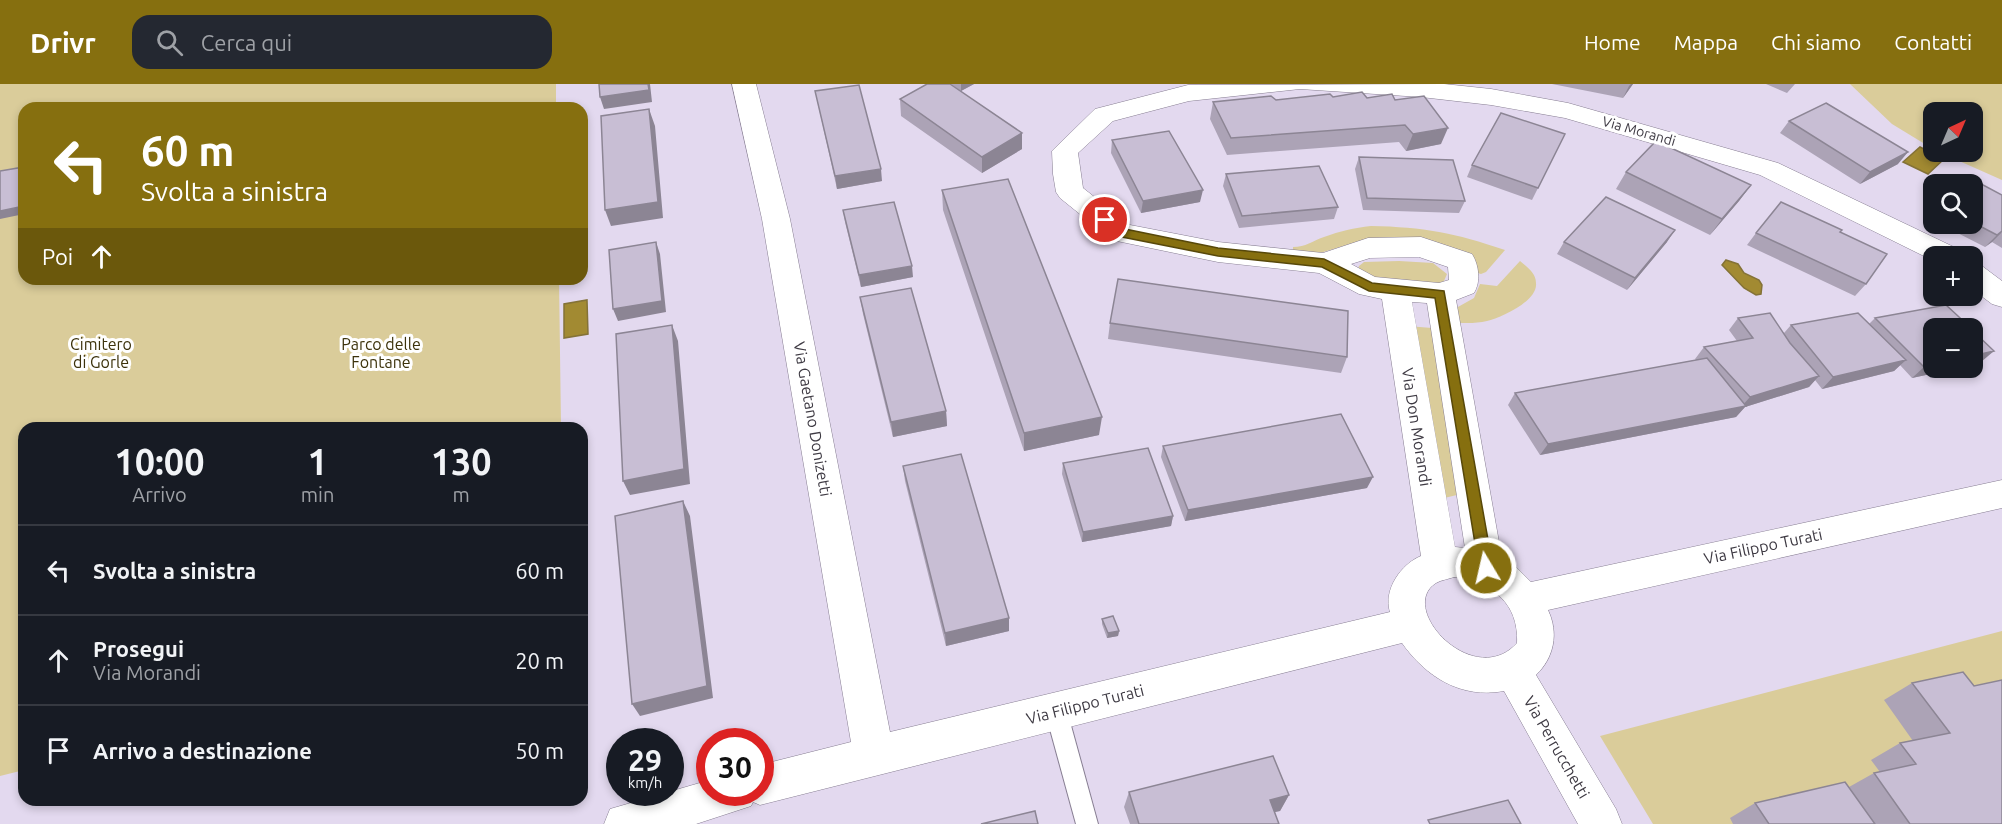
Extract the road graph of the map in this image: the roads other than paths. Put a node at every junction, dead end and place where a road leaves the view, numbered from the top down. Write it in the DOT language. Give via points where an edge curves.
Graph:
graph roads {
  1 [pos="744,84"];
  2 [pos="1292,84"];
  3 [pos="1309,84"];
  4 [pos="1927,246"];
  5 [pos="1324,263"];
  6 [pos="1983,281"];
  7 [pos="1395,290"];
  8 [pos="1440,294"];
  9 [pos="2002,296"];
  10 [pos="2002,494"];
  11 [pos="1440,563"];
  12 [pos="1486,568"];
  13 [pos="1525,599"];
  14 [pos="1410,624"];
  15 [pos="1513,671"];
  16 [pos="1056,711"];
  17 [pos="871,756"];
  18 [pos="774,781"];
  19 [pos="696,804"];
  20 [pos="625,824"];
  21 [pos="1087,824"];
  22 [pos="1601,824"];
  1 -- 17 [label="street, Via Gaetano Donizetti" via="776,219 870,733"];
  2 -- 5 [label="street" via="1188,93 1104,115 1065,151 1065,174 1070,192 1122,233 1218,252"];
  3 -- 4 [label="street, Via Morandi" via="1421,89 1568,111 1769,169"];
  5 -- 7 [label="street" via="1369,287"];
  5 -- 8 [label="street" via="1368,248 1421,247 1462,261 1464,286"];
  6 -- 9 [label="street"];
  7 -- 8 [label="street"];
  7 -- 11 [label="street, Via Don Morandi"];
  8 -- 12 [label="street"];
  10 -- 13 [label="street, Via Filippo Turati"];
  11 -- 12 [label="street" via="1470,563"];
  11 -- 14 [label="street" via="1414,579 1407,592"];
  12 -- 13 [label="street" via="1514,586"];
  13 -- 15 [label="street" via="1537,632 1526,662"];
  14 -- 15 [label="street" via="1434,657 1453,668 1474,675 1494,676"];
  14 -- 16 [label="street, Via Filippo Turati"];
  15 -- 22 [label="street, Via Perrucchetti"];
  16 -- 17 [label="street, Via Filippo Turati"];
  16 -- 21 [label="lane"];
  17 -- 18 [label="street, Via Filippo Turati"];
  19 -- 20 [label="street"];
}
